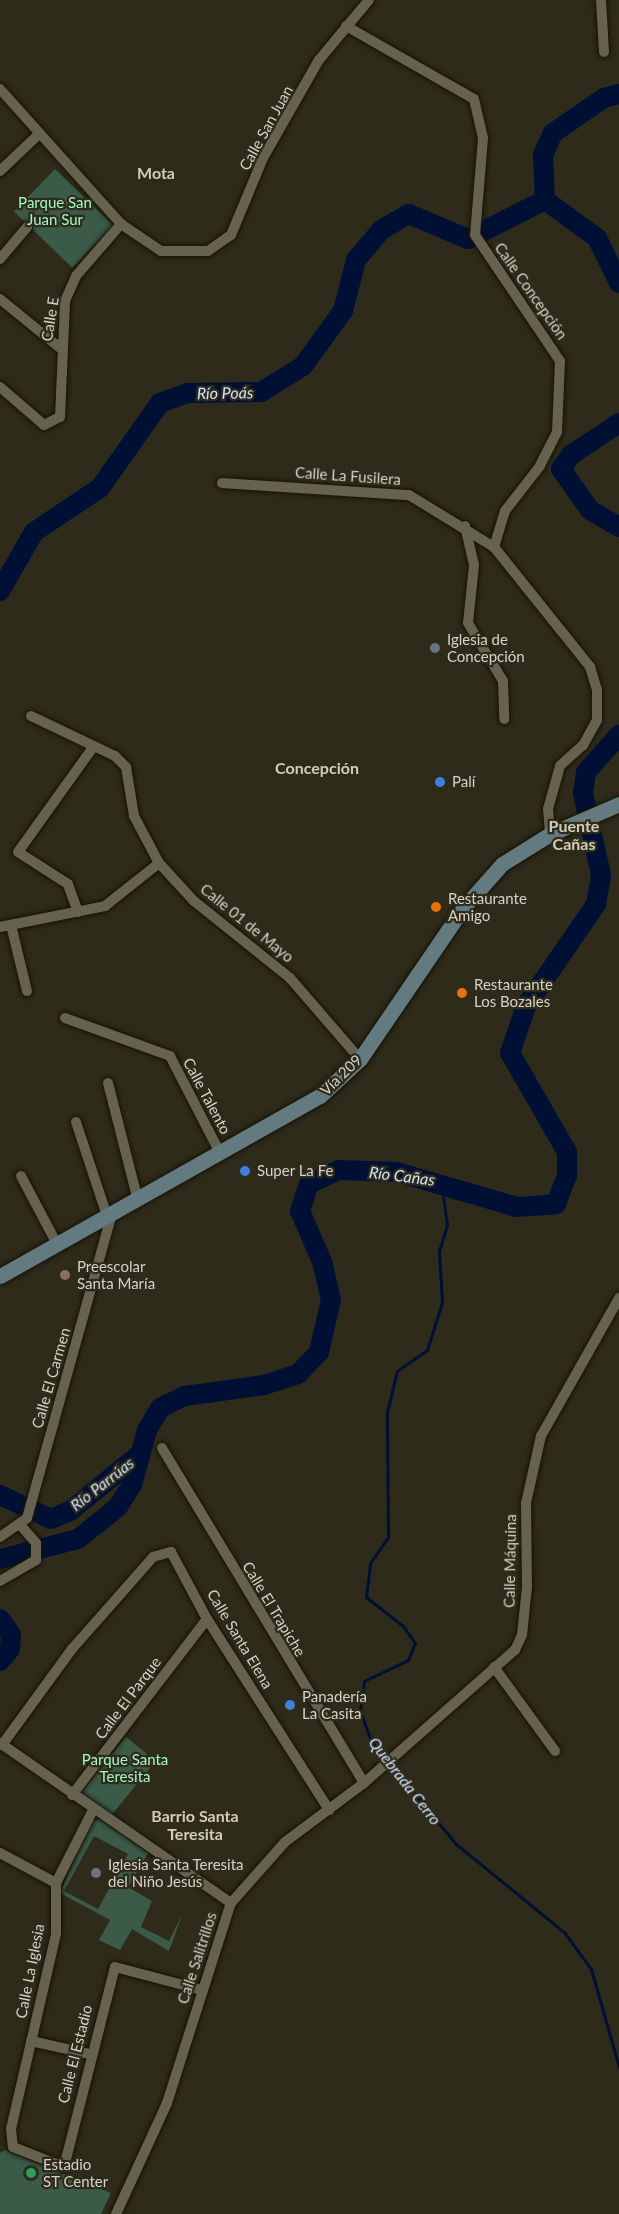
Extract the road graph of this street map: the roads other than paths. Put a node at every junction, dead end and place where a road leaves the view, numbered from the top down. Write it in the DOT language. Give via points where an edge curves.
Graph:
graph roads {
  1 [pos="369,0"];
  2 [pos="601,0"];
  3 [pos="346,26"];
  4 [pos="604,52"];
  5 [pos="0,89"];
  6 [pos="37,136"];
  7 [pos="0,171"];
  8 [pos="121,224"];
  9 [pos="27,227"];
  10 [pos="0,259"];
  11 [pos="0,298"];
  12 [pos="60,348"];
  13 [pos="0,387"];
  14 [pos="222,483"];
  15 [pos="465,526"];
  16 [pos="494,547"];
  17 [pos="31,716"];
  18 [pos="504,719"];
  19 [pos="94,746"];
  20 [pos="619,804"];
  21 [pos="550,834"];
  22 [pos="159,863"];
  23 [pos="78,912"];
  24 [pos="5,926"];
  25 [pos="27,991"];
  26 [pos="65,1018"];
  27 [pos="360,1059"];
  28 [pos="108,1083"];
  29 [pos="76,1122"];
  30 [pos="220,1153"];
  31 [pos="21,1176"];
  32 [pos="137,1197"];
  33 [pos="110,1214"];
  34 [pos="57,1244"];
  35 [pos="0,1276"];
  36 [pos="619,1298"];
  37 [pos="162,1448"];
  38 [pos="24,1522"];
  39 [pos="0,1538"];
  40 [pos="0,1581"];
  41 [pos="207,1619"];
  42 [pos="494,1667"];
  43 [pos="1,1744"];
  44 [pos="555,1751"];
  45 [pos="383,1766"];
  46 [pos="364,1783"];
  47 [pos="72,1795"];
  48 [pos="93,1810"];
  49 [pos="329,1810"];
  50 [pos="0,1853"];
  51 [pos="56,1882"];
  52 [pos="231,1903"];
  53 [pos="202,1990"];
  54 [pos="31,2041"];
  55 [pos="89,2054"];
  56 [pos="11,2129"];
  57 [pos="0,2138"];
  58 [pos="116,2214"];
  1 -- 3 [label="street, Calle San Juan"];
  2 -- 4 [label="street"];
  3 -- 8 [label="street, Calle San Juan" via="319,60 263,158 231,236 222,245 185,254 161,251"];
  3 -- 16 [label="street, Calle Concepción" via="474,99 483,138 482,190 473,223 482,247 555,350 562,377 554,440 505,511"];
  5 -- 6 [label="street, Calle San Juan"];
  6 -- 7 [label="street"];
  6 -- 8 [label="street, Calle San Juan"];
  8 -- 12 [label="street, Calle E" via="76,276 65,301"];
  9 -- 10 [label="street"];
  11 -- 12 [label="street"];
  12 -- 13 [label="street, Calle E" via="60,417 44,425"];
  14 -- 15 [label="street, Calle La Fusilera" via="409,495"];
  15 -- 16 [label="street, Calle La Fusilera"];
  15 -- 18 [label="street" via="474,565 468,623 503,681"];
  16 -- 21 [label="street" via="590,667 597,690 597,720 583,745 560,766 548,809"];
  17 -- 19 [label="street, Calle 01 de Mayo"];
  19 -- 22 [label="street, Calle 01 de Mayo" via="126,767 134,816"];
  19 -- 23 [label="street" via="18,852 68,884"];
  20 -- 21 [label="main road, Vía 209"];
  21 -- 27 [label="main road, Vía 209" via="502,864 463,908"];
  22 -- 23 [label="street" via="105,906"];
  22 -- 27 [label="street, Calle 01 de Mayo" via="194,902 290,978"];
  23 -- 24 [label="street"];
  24 -- 25 [label="street"];
  26 -- 30 [label="street, Calle Talento" via="170,1056"];
  27 -- 30 [label="main road, Vía 209" via="320,1096"];
  28 -- 32 [label="street"];
  29 -- 33 [label="street"];
  30 -- 32 [label="main road, Vía 209"];
  31 -- 34 [label="street"];
  32 -- 33 [label="main road, Vía 209"];
  33 -- 34 [label="main road, Vía 209"];
  33 -- 38 [label="street, Calle El Carmen"];
  34 -- 35 [label="main road, Vía 209"];
  36 -- 42 [label="street, Calle Máquina" via="542,1436 526,1503 522,1635 515,1650"];
  37 -- 46 [label="street, Calle El Trapiche"];
  38 -- 39 [label="street"];
  38 -- 40 [label="street" via="36,1543 36,1560"];
  41 -- 43 [label="street, Calle Santa Elena" via="176,1554 157,1554 72,1649"];
  41 -- 47 [label="street, Calle El Parque"];
  41 -- 49 [label="street, Calle Santa Elena"];
  42 -- 44 [label="street"];
  42 -- 45 [label="street, Calle Máquina"];
  43 -- 47 [label="street"];
  45 -- 46 [label="street, Calle Salitrillos"];
  46 -- 49 [label="street, Calle Salitrillos"];
  47 -- 48 [label="street"];
  48 -- 51 [label="street, Calle La Iglesia"];
  48 -- 52 [label="street"];
  49 -- 52 [label="street, Calle Salitrillos" via="285,1842"];
  50 -- 51 [label="street"];
  51 -- 54 [label="street, Calle La Iglesia" via="56,1934"];
  52 -- 53 [label="street, Calle Salitrillos"];
  53 -- 55 [label="street, Calle El Estadio" via="115,1967"];
  53 -- 58 [label="street, Calle Salitrillos" via="167,2103"];
  54 -- 55 [label="street"];
  54 -- 56 [label="street, Calle La Iglesia"];
  55 -- 56 [label="street, Calle El Estadio" via="64,2166 13,2147"];
  56 -- 57 [label="street"];
}
